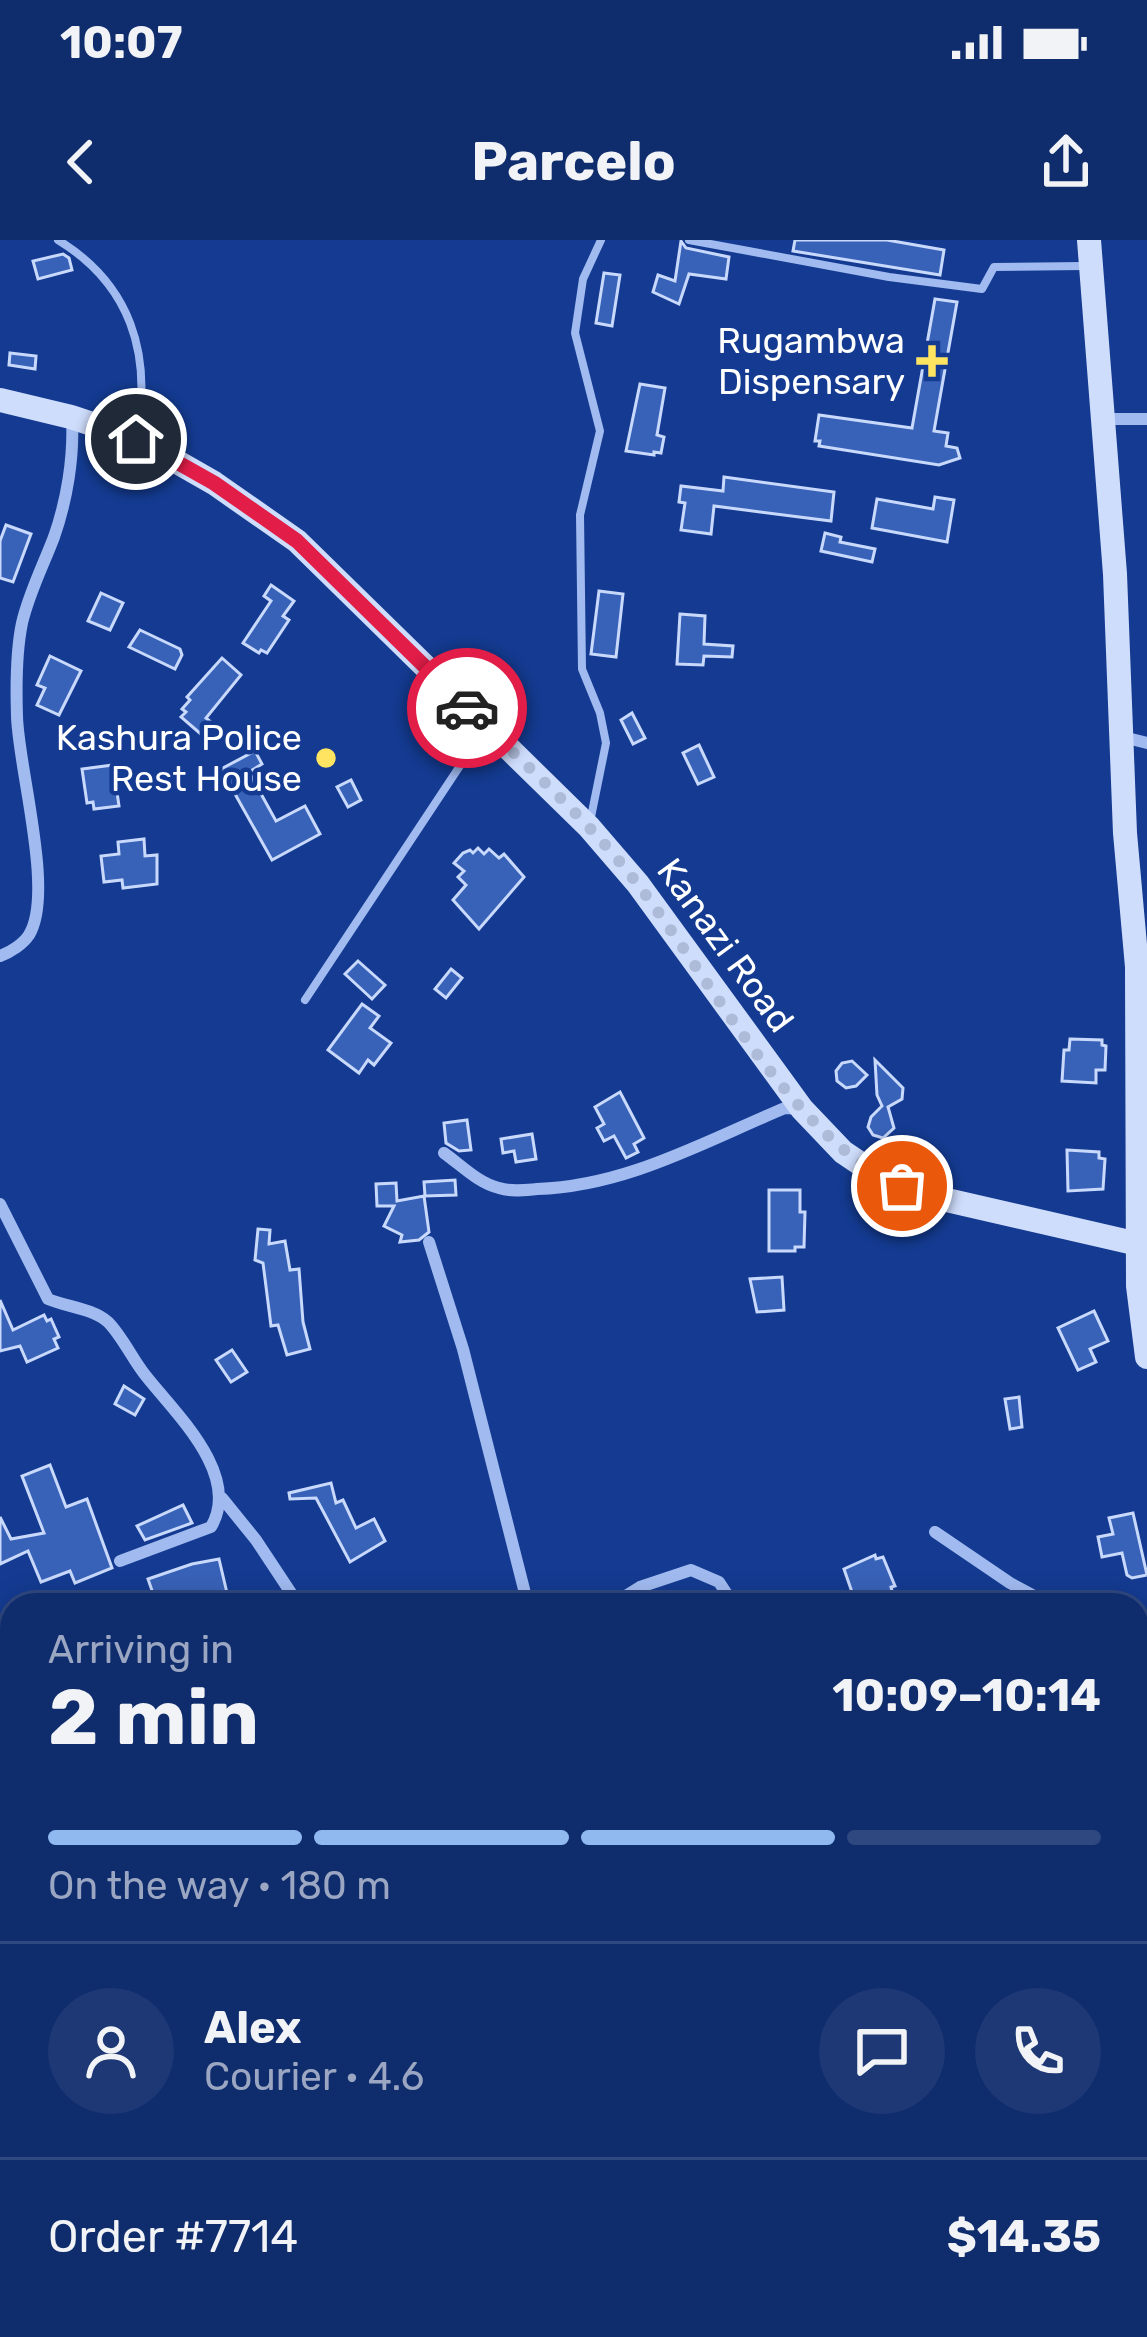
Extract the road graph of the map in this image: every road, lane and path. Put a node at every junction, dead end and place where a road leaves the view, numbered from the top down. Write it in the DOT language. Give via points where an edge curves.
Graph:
graph roads {
  1 [pos="58,240"];
  2 [pos="601,240"];
  3 [pos="689,240"];
  4 [pos="1090,253"];
  5 [pos="0,400"];
  6 [pos="71,417"];
  7 [pos="1103,418"];
  8 [pos="1147,419"];
  9 [pos="136,439"];
  10 [pos="486,726"];
  11 [pos="1135,740"];
  12 [pos="589,826"];
  13 [pos="0,956"];
  14 [pos="305,1000"];
  15 [pos="1142,1017"];
  16 [pos="802,1109"];
  17 [pos="444,1153"];
  18 [pos="0,1204"];
  19 [pos="429,1242"];
  20 [pos="1142,1244"];
  21 [pos="1147,1357"];
  22 [pos="222,1498"];
  23 [pos="935,1532"];
  24 [pos="120,1561"];
  25 [pos="290,1593"];
  26 [pos="525,1593"];
  27 [pos="630,1593"];
  28 [pos="726,1593"];
  29 [pos="1029,1593"];
  1 -- 9 [label="lane" via="110,282 128,316 144,397"];
  2 -- 12 [label="lane" via="575,312 600,431 580,515 582,669 606,742"];
  3 -- 4 [label="lane" via="982,289 994,267"];
  4 -- 7 [label="main road"];
  5 -- 6 [label="main road, Kanazi Road"];
  6 -- 9 [label="main road, Kanazi Road"];
  6 -- 13 [label="street" via="64,498 21,628 18,664 35,922"];
  7 -- 8 [label="street"];
  7 -- 11 [label="main road"];
  9 -- 10 [label="main road, Kanazi Road" via="297,541"];
  10 -- 12 [label="main road, Kanazi Road"];
  10 -- 14 [label="lane"];
  11 -- 15 [label="main road"];
  12 -- 16 [label="main road, Kanazi Road"];
  15 -- 20 [label="main road"];
  16 -- 17 [label="street" via="785,1108 590,1185 500,1189"];
  16 -- 20 [label="main road, Kanazi Road" via="843,1152 925,1195"];
  18 -- 22 [label="street" via="48,1300 108,1322 200,1441"];
  19 -- 26 [label="street"];
  20 -- 21 [label="main road"];
  22 -- 24 [label="street" via="205,1532"];
  22 -- 25 [label="street"];
  23 -- 29 [label="street"];
  27 -- 28 [label="street" via="691,1570"];
}
